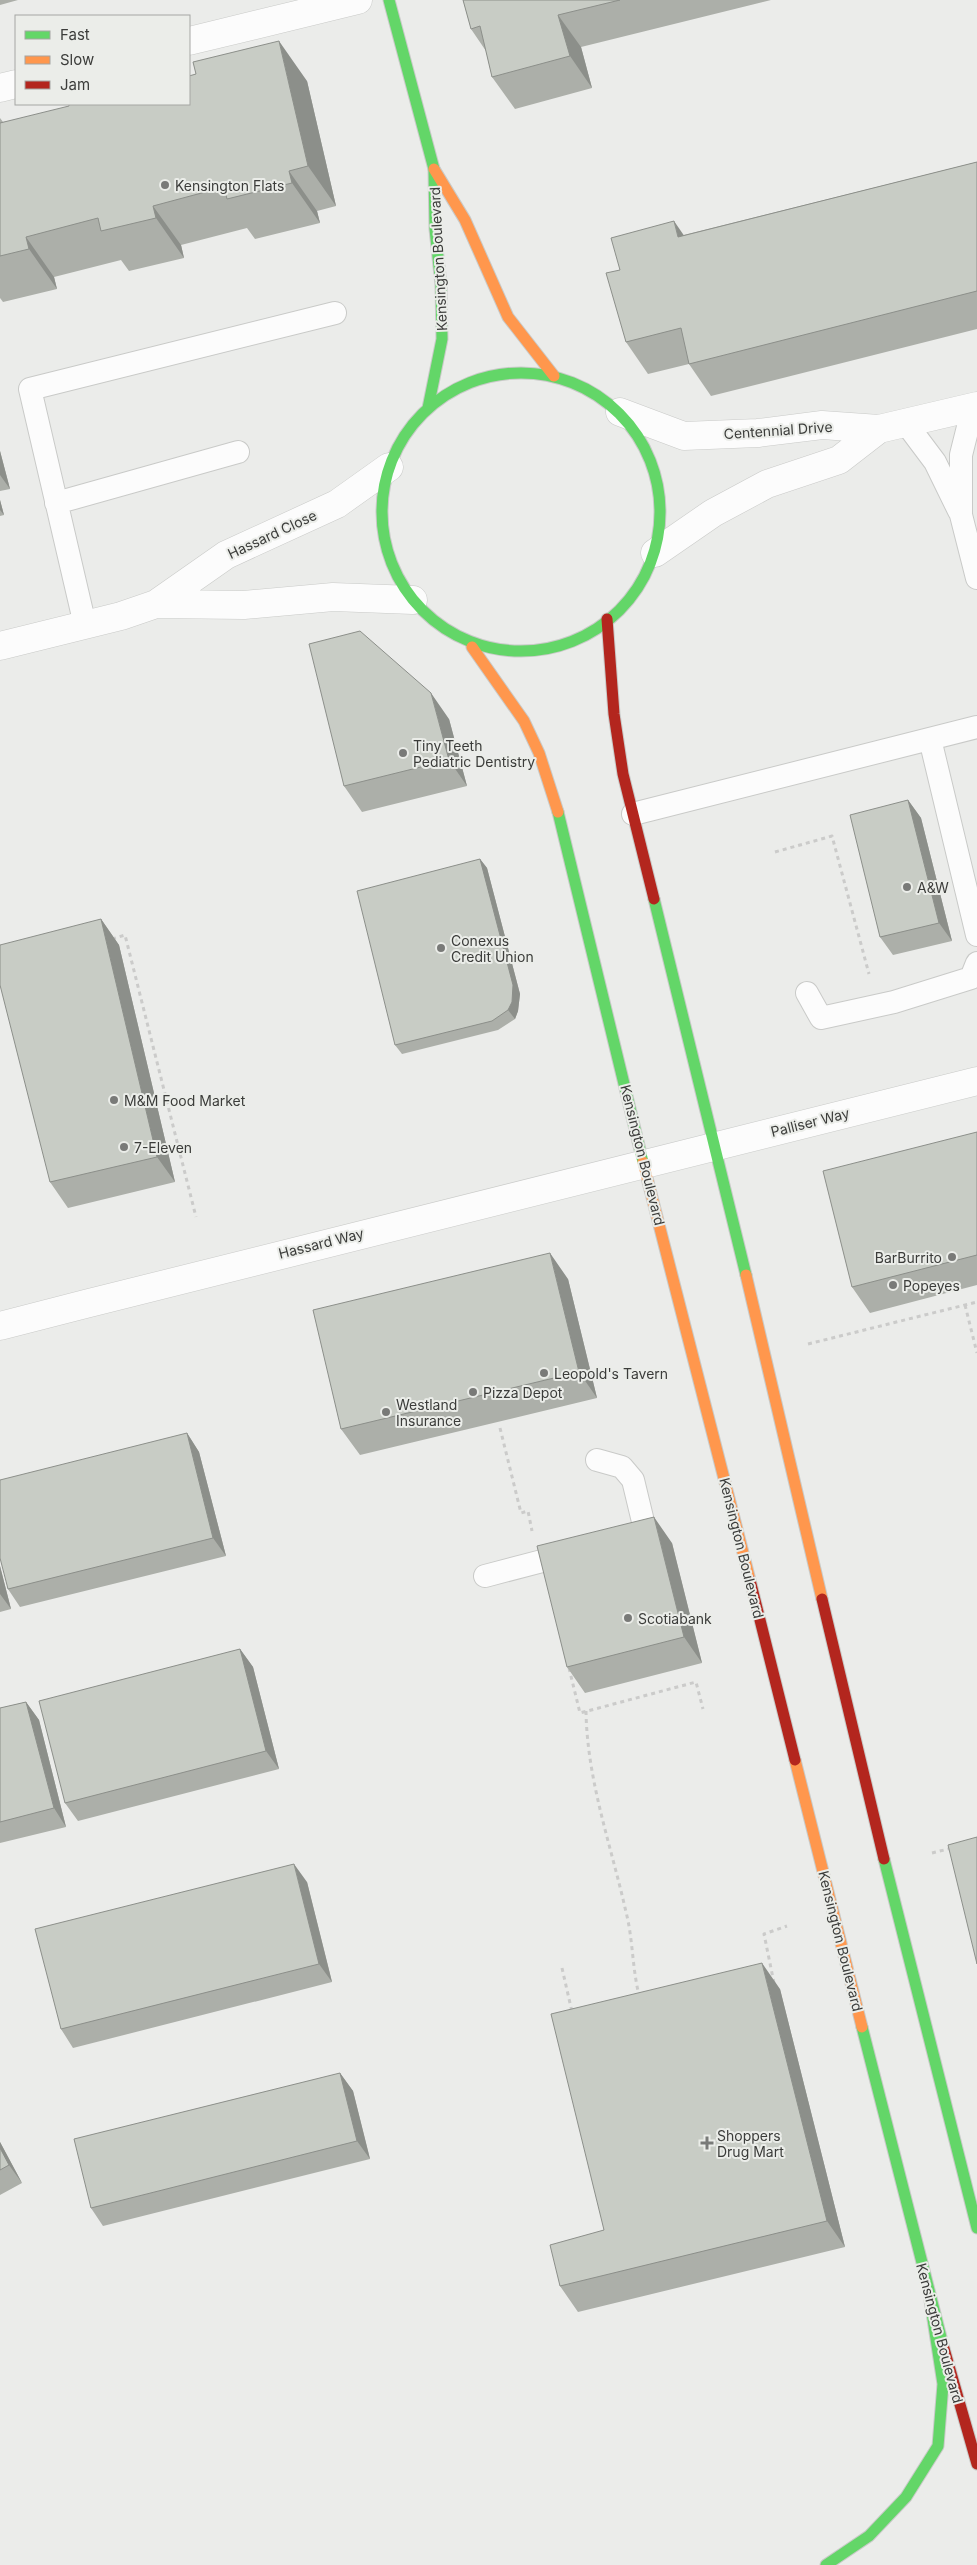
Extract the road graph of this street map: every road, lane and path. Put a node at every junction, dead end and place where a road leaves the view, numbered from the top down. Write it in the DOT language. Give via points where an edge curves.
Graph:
graph roads {
  1 [pos="358,0"];
  2 [pos="389,0"];
  3 [pos="190,41"];
  4 [pos="15,84"];
  5 [pos="0,88"];
  6 [pos="434,169"];
  7 [pos="335,314"];
  8 [pos="554,376"];
  9 [pos="975,406"];
  10 [pos="428,408"];
  11 [pos="620,412"];
  12 [pos="905,422"];
  13 [pos="879,429"];
  14 [pos="238,452"];
  15 [pos="389,467"];
  16 [pos="56,503"];
  17 [pos="961,515"];
  18 [pos="655,553"];
  19 [pos="977,578"];
  20 [pos="413,600"];
  21 [pos="156,604"];
  22 [pos="607,619"];
  23 [pos="85,626"];
  24 [pos="0,646"];
  25 [pos="472,647"];
  26 [pos="977,727"];
  27 [pos="930,739"];
  28 [pos="633,814"];
  29 [pos="775,852"];
  30 [pos="977,935"];
  31 [pos="106,940"];
  32 [pos="977,963"];
  33 [pos="870,976"];
  34 [pos="807,993"];
  35 [pos="977,1081"];
  36 [pos="714,1147"];
  37 [pos="644,1165"];
  38 [pos="196,1217"];
  39 [pos="977,1302"];
  40 [pos="965,1305"];
  41 [pos="0,1326"];
  42 [pos="808,1344"];
  43 [pos="977,1353"];
  44 [pos="500,1428"];
  45 [pos="597,1460"];
  46 [pos="612,1543"];
  47 [pos="586,1549"];
  48 [pos="539,1562"];
  49 [pos="485,1576"];
  50 [pos="569,1667"];
  51 [pos="703,1709"];
  52 [pos="586,1711"];
  53 [pos="959,1847"];
  54 [pos="932,1853"];
  55 [pos="787,1926"];
  56 [pos="562,1968"];
  57 [pos="765,1985"];
  58 [pos="639,1997"];
  59 [pos="572,2014"];
  60 [pos="977,2228"];
  61 [pos="930,2300"];
  62 [pos="977,2464"];
  63 [pos="826,2565"];
  1 -- 3 [label="street"];
  2 -- 6 [label="main road, Kensington Boulevard"];
  4 -- 5 [label="street"];
  6 -- 8 [label="main road, Kensington Boulevard" via="465,220 508,317"];
  6 -- 10 [label="main road, Kensington Boulevard" via="434,229 441,286 442,339"];
  7 -- 16 [label="lane" via="30,389"];
  8 -- 10 [label="main road" via="510,373 466,384"];
  8 -- 11 [label="main road" via="590,390"];
  9 -- 12 [label="street, Centennial Drive"];
  9 -- 17 [label="lane" via="961,455"];
  10 -- 15 [label="main road" via="405,435"];
  11 -- 13 [label="street, Centennial Drive" via="684,436 758,433 822,425"];
  11 -- 18 [label="main road" via="649,454 661,502"];
  12 -- 13 [label="street, Centennial Drive"];
  12 -- 17 [label="lane" via="935,462"];
  13 -- 18 [label="street, Centennial Drive" via="839,460 768,484 714,513"];
  14 -- 16 [label="lane"];
  15 -- 20 [label="main road" via="382,502 384,537 394,570"];
  15 -- 21 [label="street, Hassard Close" via="337,504 226,556"];
  16 -- 23 [label="lane"];
  17 -- 19 [label="lane"];
  18 -- 22 [label="main road" via="639,588"];
  20 -- 21 [label="street, Hassard Close" via="334,598 244,605"];
  20 -- 25 [label="main road" via="443,628"];
  21 -- 23 [label="street, Hassard Close"];
  22 -- 25 [label="main road" via="573,641 526,652"];
  22 -- 28 [label="main road" via="614,714"];
  23 -- 24 [label="street, Hassard Close"];
  25 -- 37 [label="main road, Kensington Boulevard" via="520,714 540,753 556,802"];
  26 -- 27 [label="lane"];
  27 -- 28 [label="lane"];
  27 -- 30 [label="lane"];
  28 -- 36 [label="main road"];
  29 -- 33 [label="path" via="832,836"];
  31 -- 38 [label="path" via="125,935"];
  32 -- 34 [label="lane" via="971,978 894,1002 821,1018"];
  35 -- 36 [label="street, Palliser Way"];
  36 -- 37 [label="street, Palliser Way"];
  36 -- 60 [label="main road" via="872,1814"];
  37 -- 41 [label="street, Hassard Way" via="380,1228"];
  37 -- 61 [label="main road, Kensington Boulevard"];
  39 -- 40 [label="path"];
  40 -- 42 [label="path"];
  40 -- 43 [label="path"];
  44 -- 48 [label="path" via="521,1513 528,1511"];
  45 -- 46 [label="lane" via="622,1467 633,1480 646,1534"];
  47 -- 48 [label="lane"];
  48 -- 49 [label="lane"];
  50 -- 52 [label="path" via="580,1713"];
  51 -- 52 [label="path" via="696,1682"];
  52 -- 58 [label="path" via="591,1771 627,1914"];
  53 -- 54 [label="path"];
  55 -- 57 [label="path" via="764,1934 775,1982"];
  56 -- 59 [label="path"];
  61 -- 62 [label="main road, Kensington Boulevard"];
  61 -- 63 [label="main road" via="943,2384 938,2446 906,2497 876,2529"];
}
